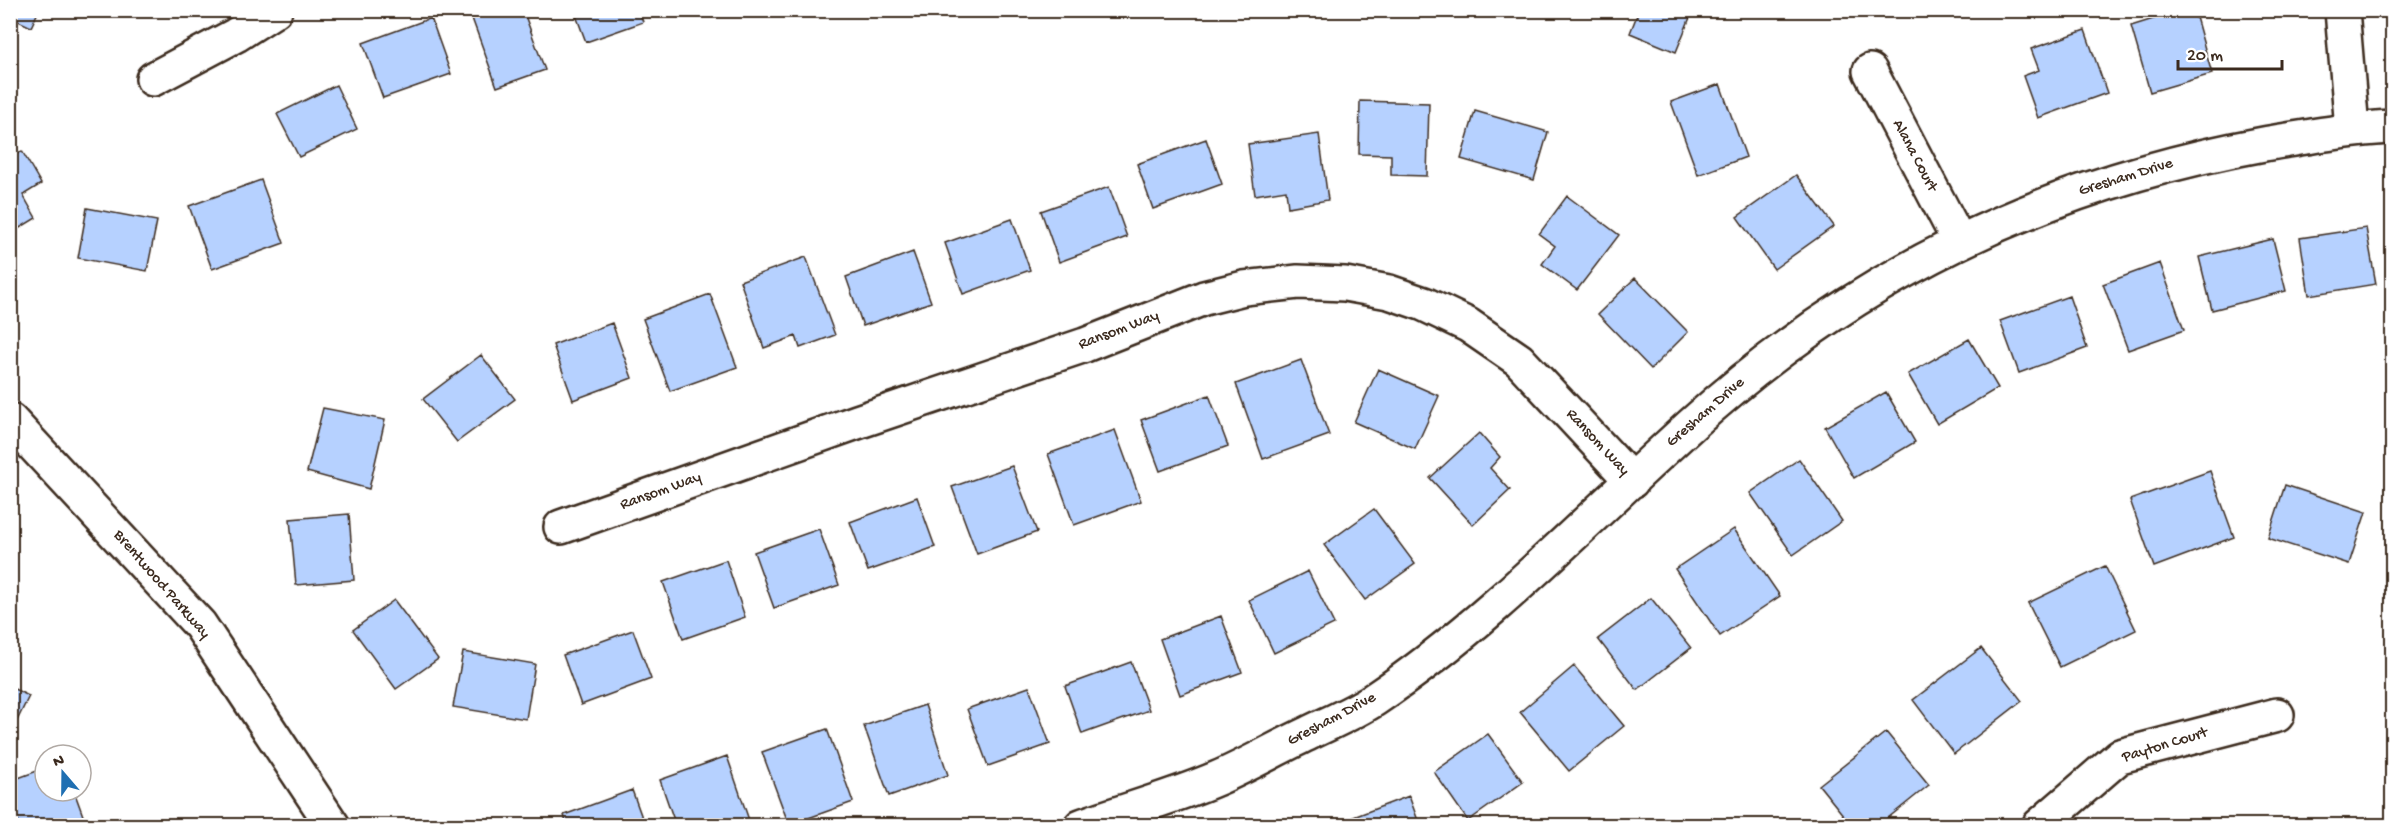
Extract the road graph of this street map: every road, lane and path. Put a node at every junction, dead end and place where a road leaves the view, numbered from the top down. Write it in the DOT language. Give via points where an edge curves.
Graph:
graph roads {
  1 [pos="275,10"];
  2 [pos="2342,10"];
  3 [pos="1870,71"];
  4 [pos="153,79"];
  5 [pos="2392,127"];
  6 [pos="2352,129"];
  7 [pos="1959,241"];
  8 [pos="10,420"];
  9 [pos="1632,481"];
  10 [pos="561,527"];
  11 [pos="2277,714"];
  12 [pos="333,825"];
  13 [pos="1081,825"];
  14 [pos="2039,825"];
  1 -- 4 [label="street"];
  2 -- 6 [label="street"];
  3 -- 7 [label="street, Alana Court"];
  5 -- 6 [label="street, Gresham Drive"];
  6 -- 7 [label="street, Gresham Drive" via="2200,156 2076,193"];
  7 -- 9 [label="street, Gresham Drive" via="1850,301 1788,343"];
  8 -- 12 [label="street, Brentwood Parkway" via="200,625"];
  9 -- 10 [label="street, Ransom Way" via="1519,360 1468,325 1389,292 1345,284 1298,282 1244,288 1204,298 1085,345"];
  9 -- 13 [label="street, Gresham Drive" via="1462,634 1372,701 1218,778"];
  11 -- 14 [label="street, Payton Court" via="2120,756"];
}
